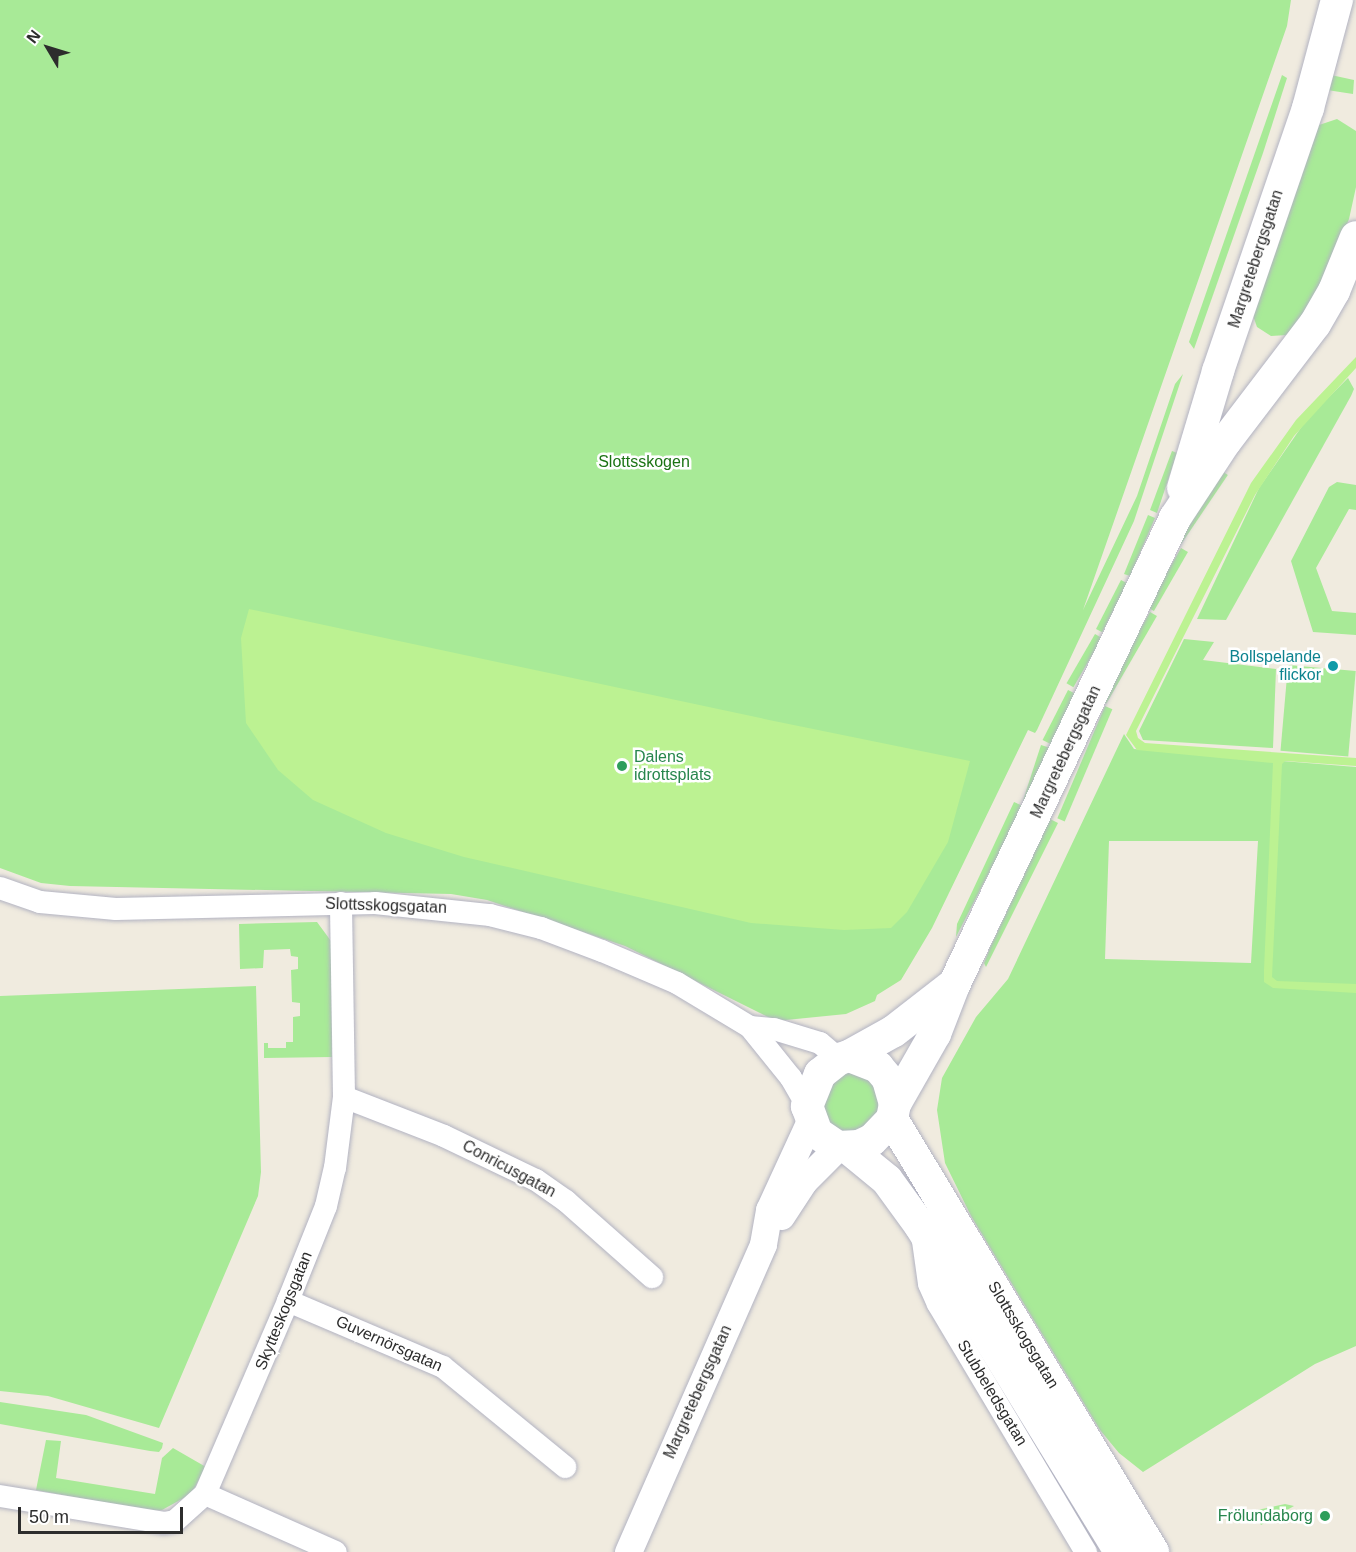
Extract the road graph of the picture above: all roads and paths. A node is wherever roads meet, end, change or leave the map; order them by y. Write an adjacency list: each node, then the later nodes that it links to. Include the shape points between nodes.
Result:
1 (1337, 0): 3 (main road, Margretebergsgatan, via 1308,108 1218,371)
2 (1356, 237): 3 (main road, Margretebergsgatan, via 1316,324 1250,407)
3 (1175, 518): 6 (main road, Margretebergsgatan)
4 (0, 888): 5 (street, Slottsskogsgatan, via 40,902 116,909)
5 (341, 903): 7 (street, Slottsskogsgatan, via 448,908 541,928 677,983); 9 (street, Skytteskogsgatan)
6 (954, 985): 8 (main road, Margretebergsgatan, via 894,1031); 10 (main road, Margretebergsgatan, via 927,1051)
7 (750, 1027): 8 (street, Slottsskogsgatan, via 774,1029 820,1043); 11 (street, Slottsskogsgatan, via 791,1078)
8 (844, 1058): 10 (main road, via 878,1067 888,1078); 11 (main road, Margretebergsgatan, via 814,1082)
9 (344, 1097): 15 (street, Conricusgatan, via 444,1136 536,1180 566,1201); 16 (street, Skytteskogsgatan, via 326,1206)
10 (893, 1111): 12 (main road, Margretebergsgatan, via 872,1140); 24 (main road, Slottsskogsgatan)
11 (809, 1113): 12 (main road, via 817,1133); 14 (street, Margretebergsgatan, via 769,1210)
12 (843, 1147): 13 (main road, Slottsskogsgatan, via 887,1180); 14 (street, Margretebergsgatan, via 798,1188)
13 (921, 1227): 20 (main road, Slottsskogsgatan); 23 (street, Stubbeledsgatan, via 929,1284 938,1304)
14 (768, 1233): 22 (street, Margretebergsgatan)
15 (652, 1277)
16 (288, 1301): 17 (street, Guvernörsgatan, via 443,1366); 18 (street, Skytteskogsgatan)
17 (565, 1467)
18 (205, 1494): 19 (street, Skytteskogsgatan, via 175,1521 164,1523); 21 (street)
19 (0, 1496)
20 (1119, 1551)
21 (336, 1552)
22 (628, 1552)
23 (1086, 1552)
24 (1153, 1552)

